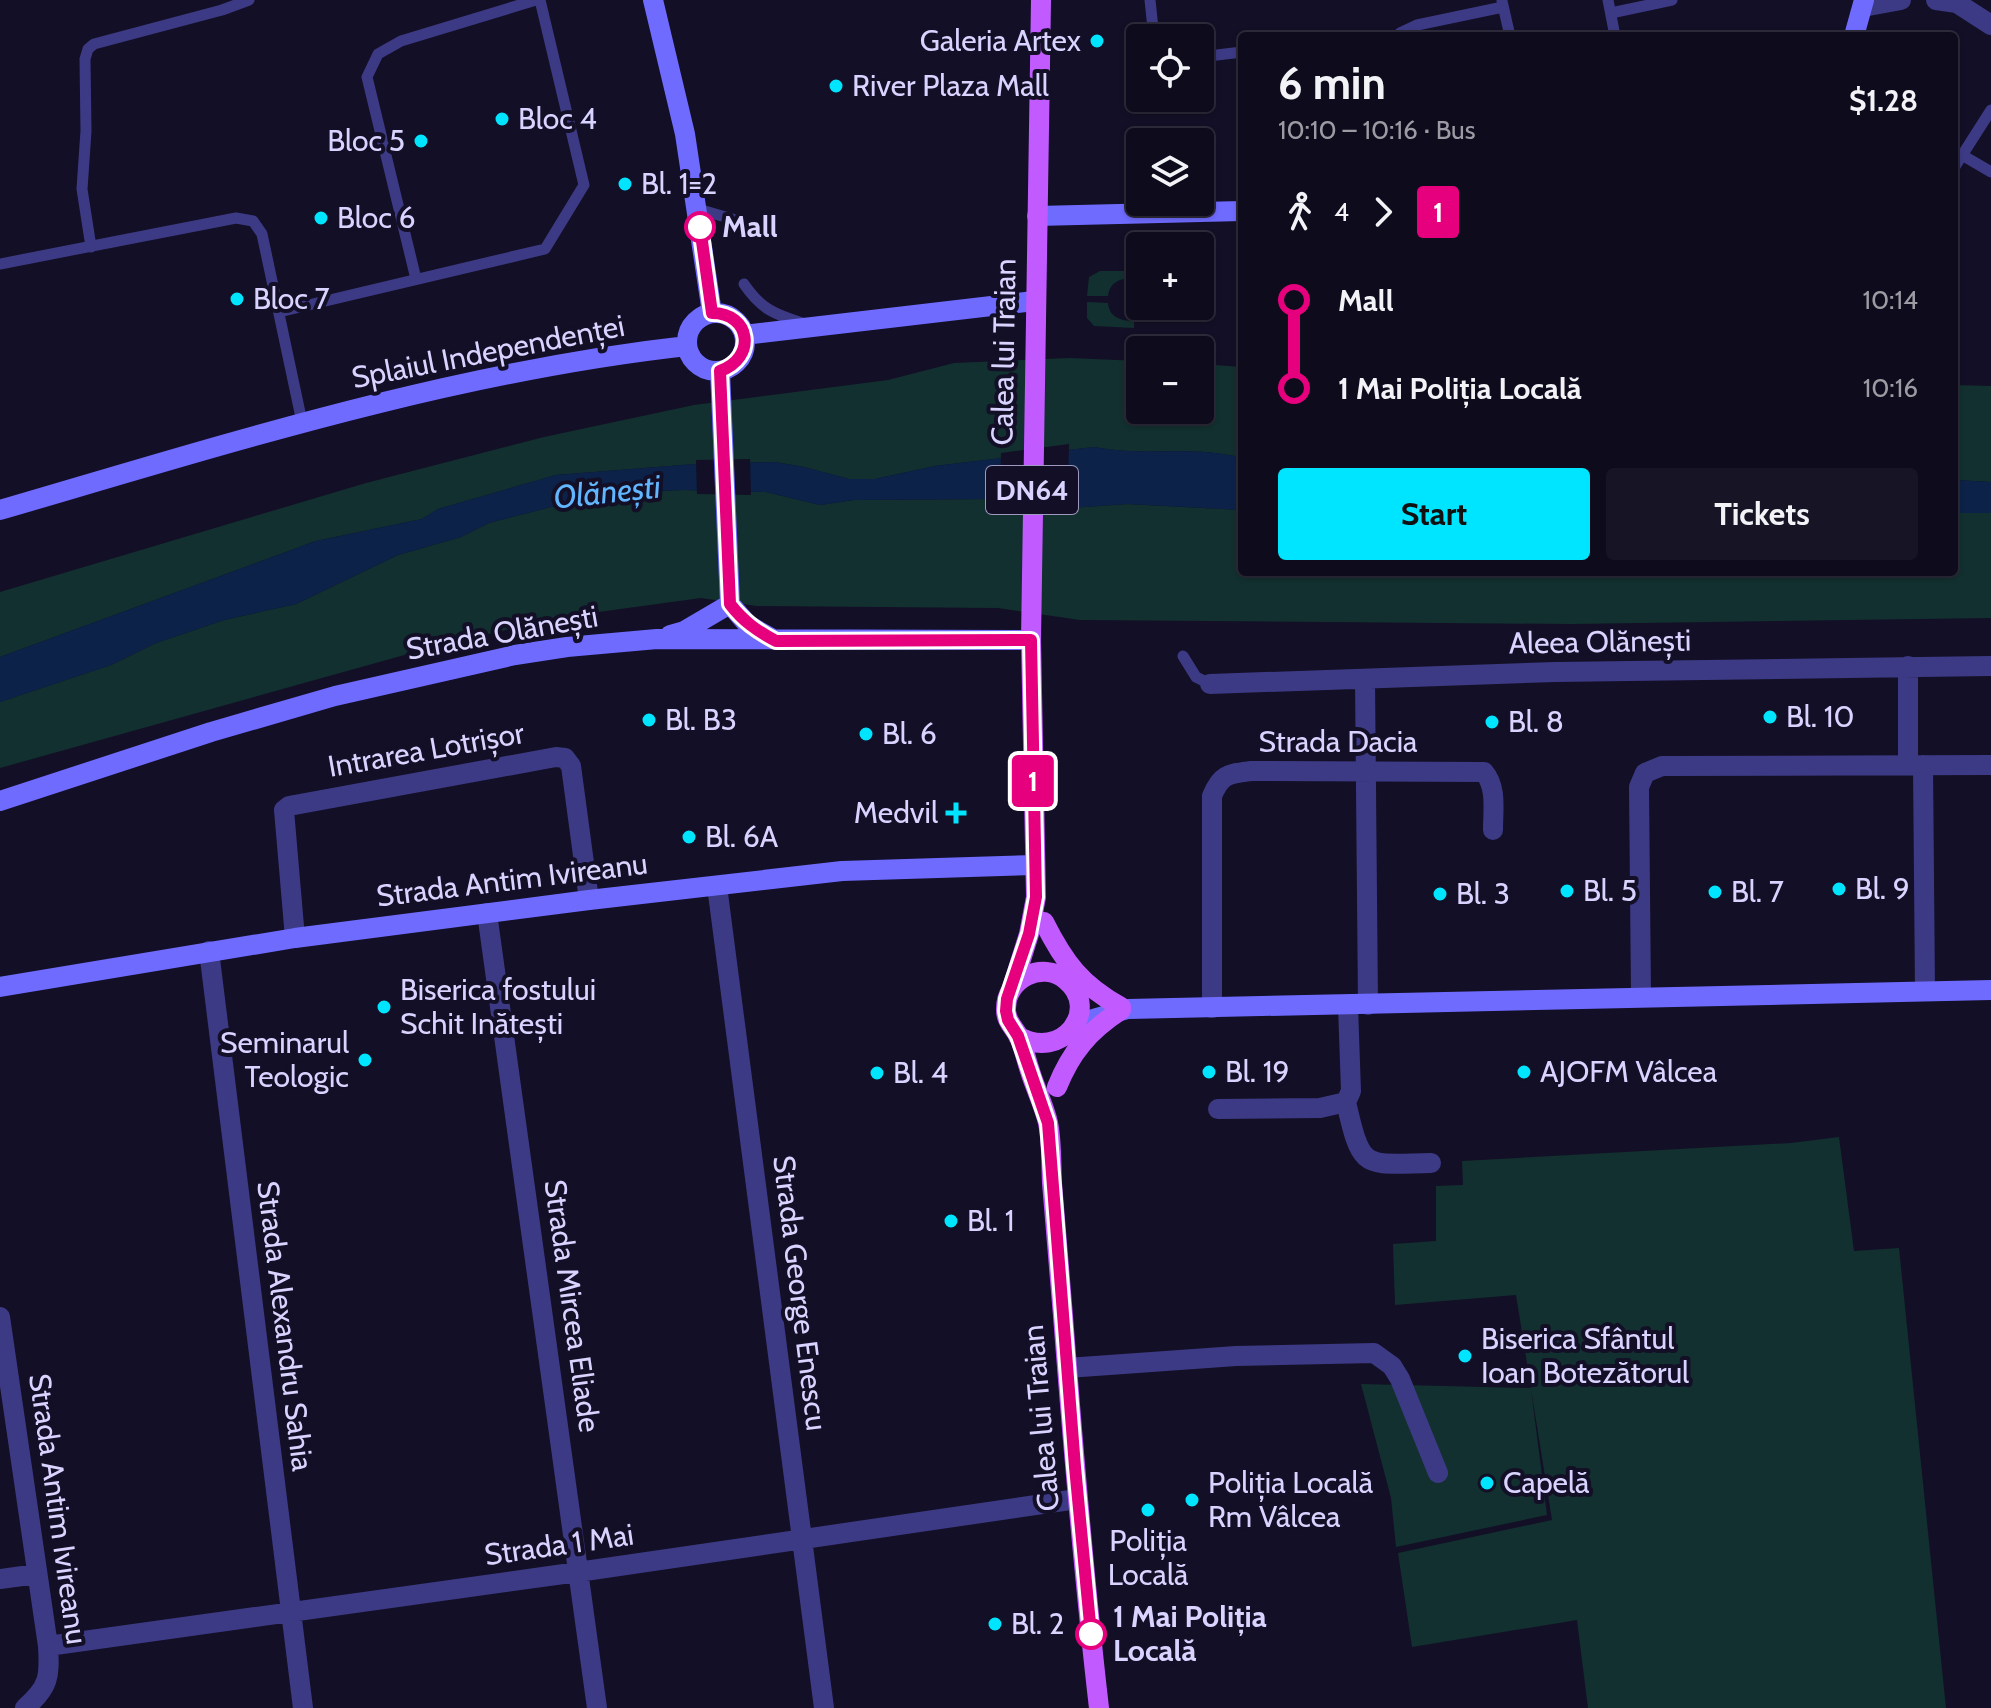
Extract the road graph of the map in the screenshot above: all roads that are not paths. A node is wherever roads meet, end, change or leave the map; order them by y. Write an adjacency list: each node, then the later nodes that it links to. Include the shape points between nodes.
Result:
1 (249, 0): 29 (lane, via 88,49 82,189)
2 (538, 0): 31 (lane, via 584,185 545,249); 31 (lane, via 401,41 378,54 367,77)
3 (653, 0): 25 (street)
4 (1041, 0): 27 (main road, Calea lui Traian / DN64)
5 (1150, 0): 13 (lane)
6 (1608, 0): 12 (lane)
7 (1672, 0): 12 (lane)
8 (1901, 0): 11 (street)
9 (1936, 0): 14 (street, via 1957,3)
10 (1502, 3): 15 (lane); 16 (lane)
11 (1864, 3): 18 (street)
12 (1611, 13): 17 (lane)
13 (1153, 24)
14 (1991, 25)
15 (1402, 32)
16 (1509, 32)
17 (1614, 32)
18 (1855, 32)
19 (1238, 52): 20 (lane)
20 (1214, 55)
21 (1991, 110): 22 (lane)
22 (1962, 155): 23 (lane); 24 (lane)
23 (1958, 162)
24 (1991, 172)
25 (698, 209): 28 (lane); 35 (street)
26 (1238, 211): 27 (street)
27 (1037, 216): 33 (main road, Calea lui Traian / DN64)
28 (739, 221)
29 (91, 247): 30 (lane); 34 (lane, via 236,218 253,221 262,234)
30 (0, 264)
31 (416, 279): 34 (lane)
32 (744, 284): 36 (lane, via 756,301 778,316)
33 (1034, 301): 36 (street); 44 (main road, Calea lui Traian / DN64)
34 (279, 312): 40 (lane)
35 (712, 313): 37 (street, via 729,315); 38 (street, via 690,328)
36 (814, 327): 37 (street)
37 (744, 335): 39 (street, via 737,362)
38 (687, 346): 39 (street, via 695,362); 40 (street, Splaiul Independenței, via 485,379)
39 (720, 371): 42 (street)
40 (302, 422): 41 (street, Splaiul Independenței)
41 (0, 510)
42 (730, 604): 43 (street, via 684,631); 45 (street, via 748,625)
43 (657, 639): 45 (street, Strada Olănești); 54 (street, Strada Olănești, via 515,655 335,696)
44 (1031, 640): 45 (street, Strada Olănești); 56 (main road, Calea lui Traian / DN64)
45 (776, 641)
46 (1183, 656): 50 (lane, via 1196,677)
47 (1908, 666): 48 (street, Aleea Olănești); 49 (street, Aleea Olănești); 51 (street)
48 (1991, 666)
49 (1365, 679): 50 (street, Aleea Olănești); 53 (street)
50 (1210, 684)
51 (1916, 765): 52 (street); 68 (street); 69 (street, via 1662,766 1645,773 1639,787)
52 (1991, 765)
53 (1366, 771): 55 (street, Strada Dacia, via 1484,772 1492,792); 70 (street); 71 (street, Strada Dacia, via 1251,771 1218,782 1212,796)
54 (0, 801)
55 (1493, 830)
56 (1035, 865): 57 (street, Strada Antim Ivireanu, via 842,871); 58 (main road, Calea lui Traian / DN64)
57 (717, 886): 59 (street, Strada Antim Ivireanu); 84 (street, Strada George Enescu)
58 (1036, 897): 61 (main road, Calea lui Traian / DN64); 66 (main road, Calea lui Traian / DN64)
59 (589, 900): 60 (street, Strada Antim Ivireanu); 62 (street, Intrarea Lotrișor, via 571,766 556,757 289,806 284,810)
60 (487, 913): 62 (street, Strada Antim Ivireanu); 85 (street, Strada Mircea Eliade)
61 (1044, 922): 64 (main road, Calea lui Traian / DN64); 72 (main road, via 1078,977)
62 (295, 938): 63 (street, Strada Antim Ivireanu)
63 (209, 951): 65 (street, Strada Antim Ivireanu); 88 (street, Strada Alexandru Sahia)
64 (1070, 984): 66 (main road, via 1055,974 1037,972); 72 (street); 73 (main road, via 1078,1000)
65 (0, 987)
66 (1012, 988): 74 (main road, via 1006,1011)
67 (1991, 990): 68 (street)
68 (1925, 991): 69 (street)
69 (1641, 996): 70 (street)
70 (1358, 1005): 71 (street); 76 (street)
71 (1212, 1008): 72 (street)
72 (1123, 1009): 73 (street); 75 (main road, via 1080,1043)
73 (1072, 1029): 74 (main road, via 1049,1044); 75 (main road, Calea lui Traian)
74 (1018, 1036): 78 (main road, Calea lui Traian)
75 (1057, 1087): 78 (main road, Calea lui Traian)
76 (1346, 1102): 77 (street, via 1320,1108); 79 (street, via 1360,1153 1368,1160)
77 (1218, 1109)
78 (1048, 1123): 81 (main road, Calea lui Traian)
79 (1431, 1163)
80 (1, 1328): 86 (street, Strada Antim Ivireanu)
81 (1067, 1368): 82 (street, via 1374,1353 1400,1379); 83 (main road, Calea lui Traian)
82 (1438, 1473)
83 (1077, 1499): 84 (street, Strada 1 Mai); 94 (main road, Calea lui Traian)
84 (802, 1541): 85 (street, Strada 1 Mai); 93 (street, Strada George Enescu)
85 (578, 1572): 88 (street, Strada 1 Mai); 92 (street, Strada Mircea Eliade)
86 (37, 1574): 87 (street); 89 (street, Strada Antim Ivireanu)
87 (0, 1579)
88 (291, 1612): 89 (street, Strada 1 Mai); 91 (street, Strada Alexandru Sahia)
89 (48, 1646): 90 (street, Strada Antim Ivireanu, via 49,1670)
90 (37, 1703)
91 (303, 1708)
92 (597, 1708)
93 (824, 1708)
94 (1099, 1708)

